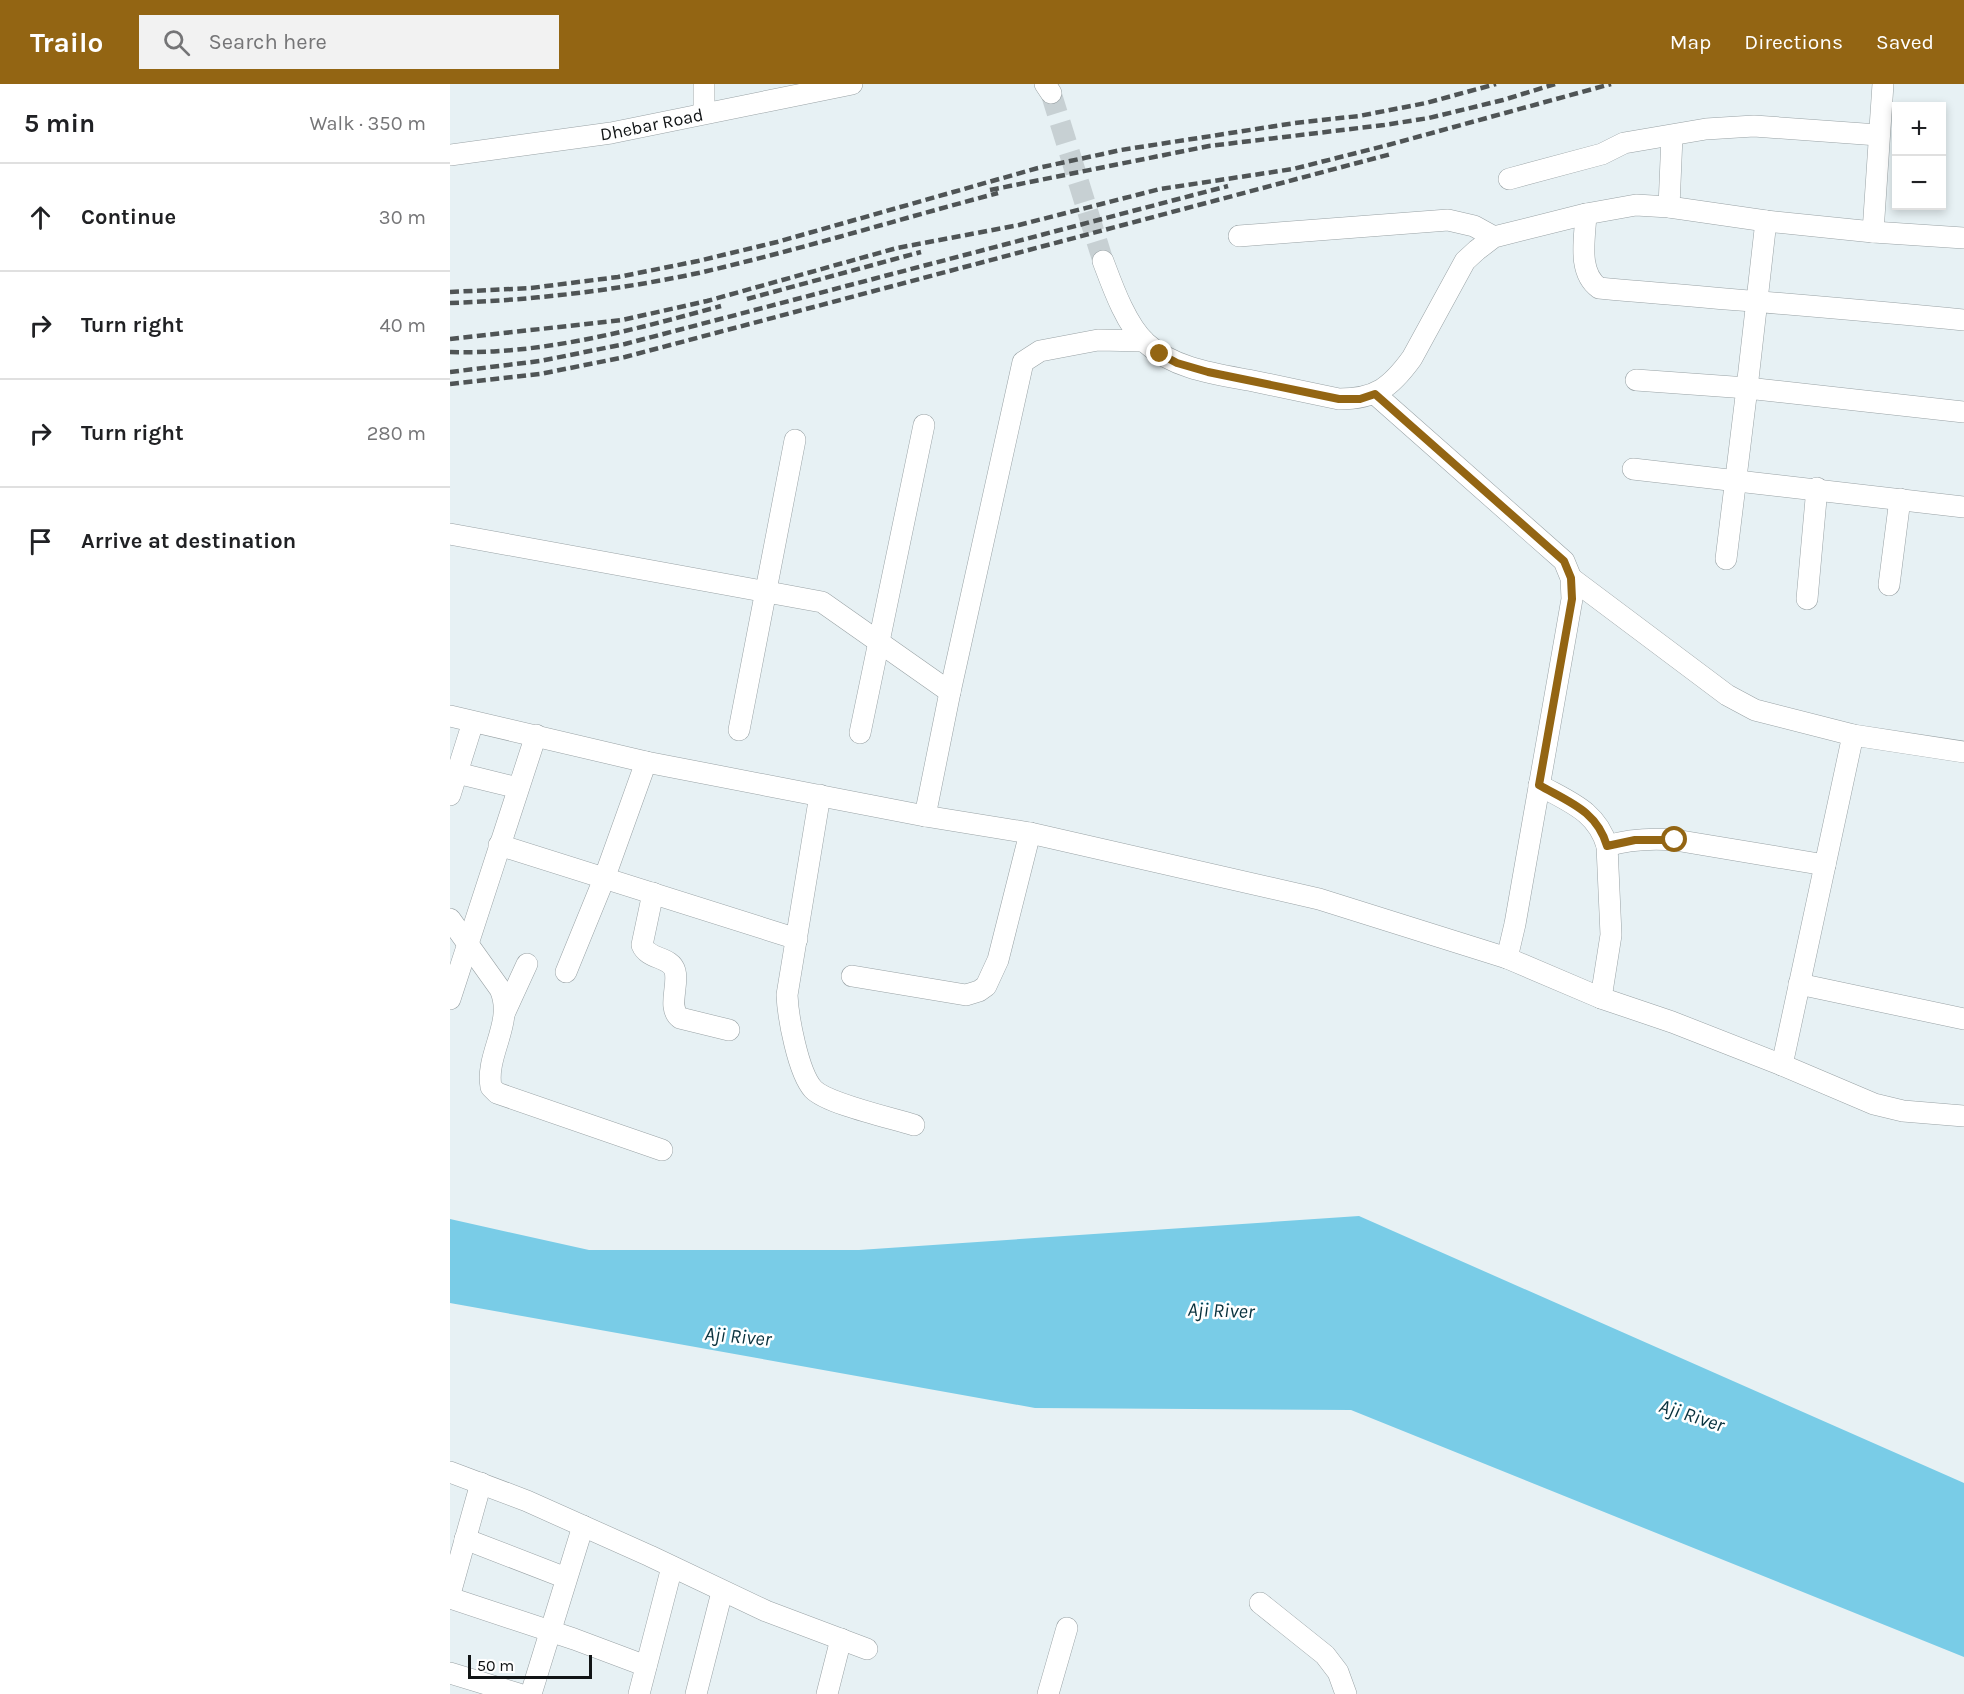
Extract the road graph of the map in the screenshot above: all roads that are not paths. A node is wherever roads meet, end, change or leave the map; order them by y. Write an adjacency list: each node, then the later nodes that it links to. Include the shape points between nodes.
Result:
1 (704, 84): 4 (street)
2 (852, 84): 4 (street, Dhebar Road)
3 (1883, 84): 5 (street)
4 (704, 113): 7 (street, Dhebar Road, via 611,133)
5 (1878, 135): 6 (street, via 1754,126); 12 (street)
6 (1672, 136): 8 (street, via 1624,143 1602,154); 9 (street)
7 (450, 155)
8 (1509, 179)
9 (1669, 207): 10 (street, via 1636,205); 11 (street)
10 (1586, 214): 14 (street); 17 (street, via 1585,268 1590,281 1599,288)
11 (1766, 221): 12 (street); 17 (street)
12 (1873, 232): 15 (street)
13 (1239, 236): 14 (street, via 1448,220 1474,226)
14 (1494, 237): 22 (street, via 1465,261 1412,358 1402,372)
15 (1964, 238)
16 (1103, 261): 19 (street, via 1119,303)
17 (1756, 302): 18 (street); 21 (street)
18 (1964, 320)
19 (1144, 341): 22 (street, via 1177,363 1208,372 1339,399); 38 (street, via 1098,340 1040,351 1023,362)
20 (1636, 380): 21 (street)
21 (1748, 388): 23 (street); 27 (street)
22 (1375, 394): 33 (street, via 1564,561)
23 (1964, 412)
24 (924, 425): 37 (street)
25 (795, 440): 35 (street)
26 (1633, 469): 27 (street)
27 (1735, 479): 28 (street); 32 (street)
28 (1816, 488): 29 (street); 36 (street)
29 (1900, 499): 30 (street); 34 (street)
30 (1964, 507)
31 (450, 534): 35 (street)
32 (1726, 559)
33 (1571, 578): 44 (street, via 1741,703); 48 (street, via 1572,599)
34 (1889, 585)
35 (766, 592): 37 (street, via 822,602); 41 (street)
36 (1807, 599)
37 (878, 642): 38 (street); 42 (street)
38 (950, 692): 52 (street)
39 (450, 716): 40 (street)
40 (473, 722): 43 (street); 47 (street)
41 (739, 730)
42 (860, 733)
43 (536, 735): 46 (street); 49 (street)
44 (1853, 735): 45 (street); 56 (street)
45 (1964, 753)
46 (646, 762): 51 (street); 57 (street)
47 (457, 773): 49 (street); 50 (street)
48 (1539, 785): 55 (street, via 1584,810 1603,832); 62 (street)
49 (518, 788): 54 (street)
50 (450, 795)
51 (820, 795): 52 (street); 60 (street)
52 (925, 816): 53 (street)
53 (1030, 833): 62 (street, via 1319,899); 65 (street, via 998,960 986,986 966,995)
54 (500, 846): 57 (street); 61 (street)
55 (1607, 846): 56 (street, via 1635,840 1675,840); 67 (street, via 1611,935)
56 (1825, 865): 66 (street)
57 (604, 879): 58 (street); 64 (street)
58 (653, 893): 60 (street); 71 (street, via 642,945 674,968 676,1015)
59 (450, 919): 61 (street)
60 (797, 939): 74 (street, via 788,1009 793,1037 813,1089 830,1100)
61 (467, 943): 68 (street); 69 (street, via 500,989)
62 (1507, 958): 67 (street)
63 (527, 964): 69 (street)
64 (566, 972)
65 (852, 976)
66 (1799, 984): 70 (street); 72 (street)
67 (1601, 998): 72 (street)
68 (450, 999)
69 (505, 1012): 75 (street, via 490,1075 491,1087 497,1093)
70 (1964, 1019)
71 (729, 1030)
72 (1782, 1065): 73 (street, via 1874,1104 1903,1112)
73 (1964, 1116)
74 (914, 1125)
75 (662, 1150)
76 (450, 1472): 77 (street)
77 (482, 1483): 78 (street); 79 (street)
78 (583, 1526): 80 (street); 81 (street)
79 (465, 1539): 81 (street); 82 (street)
80 (672, 1567): 83 (street); 89 (street)
81 (566, 1578): 86 (street)
82 (451, 1589): 86 (street)
83 (722, 1592): 87 (street); 95 (street)
84 (1260, 1603): 98 (street, via 1325,1655 1338,1672)
85 (1067, 1628): 97 (street)
86 (549, 1631): 89 (street); 93 (street)
87 (841, 1639): 88 (street); 96 (street)
88 (867, 1649)
89 (646, 1666): 94 (street)
90 (450, 1673): 91 (street)
91 (493, 1690): 92 (street)
92 (519, 1694)
93 (531, 1694)
94 (639, 1694)
95 (696, 1694)
96 (827, 1694)
97 (1049, 1694)
98 (1346, 1694)

